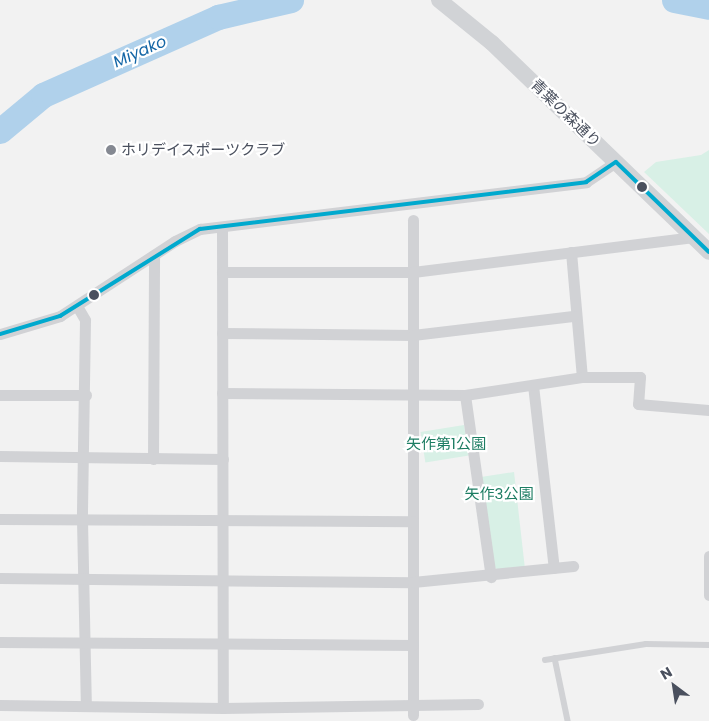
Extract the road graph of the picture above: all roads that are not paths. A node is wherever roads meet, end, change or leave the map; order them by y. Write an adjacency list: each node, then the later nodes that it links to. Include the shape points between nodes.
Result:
1 (439, 0): 2 (street, 青葉の森通り, via 492,42)
2 (616, 162): 4 (street, via 586,182); 5 (street, 青葉の森通り)
3 (413, 220): 10 (street)
4 (222, 228): 8 (street, via 200,229); 9 (street)
5 (694, 237): 6 (street); 7 (street, 青葉の森通り)
6 (571, 252): 10 (street); 12 (street)
7 (709, 252)
8 (154, 255): 11 (street); 25 (street)
9 (222, 272): 10 (street); 13 (street)
10 (413, 272): 15 (street)
11 (77, 306): 14 (street, via 50,321); 20 (street, via 85,320)
12 (574, 316): 15 (street); 16 (street)
13 (222, 332): 15 (street); 18 (street)
14 (0, 334)
15 (413, 335): 22 (street)
16 (582, 377): 17 (street); 23 (street, via 640,377 638,404)
17 (533, 385): 21 (street); 34 (street)
18 (222, 394): 22 (street); 26 (street)
19 (0, 395): 20 (street)
20 (86, 395): 27 (street)
21 (465, 395): 22 (street); 35 (street)
22 (413, 396): 31 (street)
23 (709, 410)
24 (0, 456): 27 (street)
25 (153, 459): 26 (street); 27 (street)
26 (223, 459): 30 (street)
27 (82, 460): 29 (street)
28 (0, 519): 29 (street)
29 (82, 520): 30 (street); 37 (street)
30 (223, 520): 31 (street); 38 (street)
31 (414, 520): 39 (street)
32 (709, 556): 40 (street)
33 (573, 566): 34 (street)
34 (554, 568): 35 (street)
35 (492, 577): 39 (street)
36 (0, 578): 37 (street)
37 (86, 579): 38 (street); 42 (street)
38 (223, 580): 39 (street); 43 (street)
39 (413, 582): 44 (street)
40 (709, 595)
41 (0, 642): 42 (street)
42 (86, 642): 43 (street); 50 (street)
43 (223, 643): 44 (street); 51 (street)
44 (414, 645): 52 (street)
45 (709, 645): 46 (lane, via 646,644)
46 (555, 658): 47 (lane); 53 (lane)
47 (545, 660)
48 (478, 704): 52 (street)
49 (0, 706): 50 (street)
50 (86, 706): 51 (street)
51 (223, 708): 52 (street)
52 (414, 710)
53 (568, 721)

